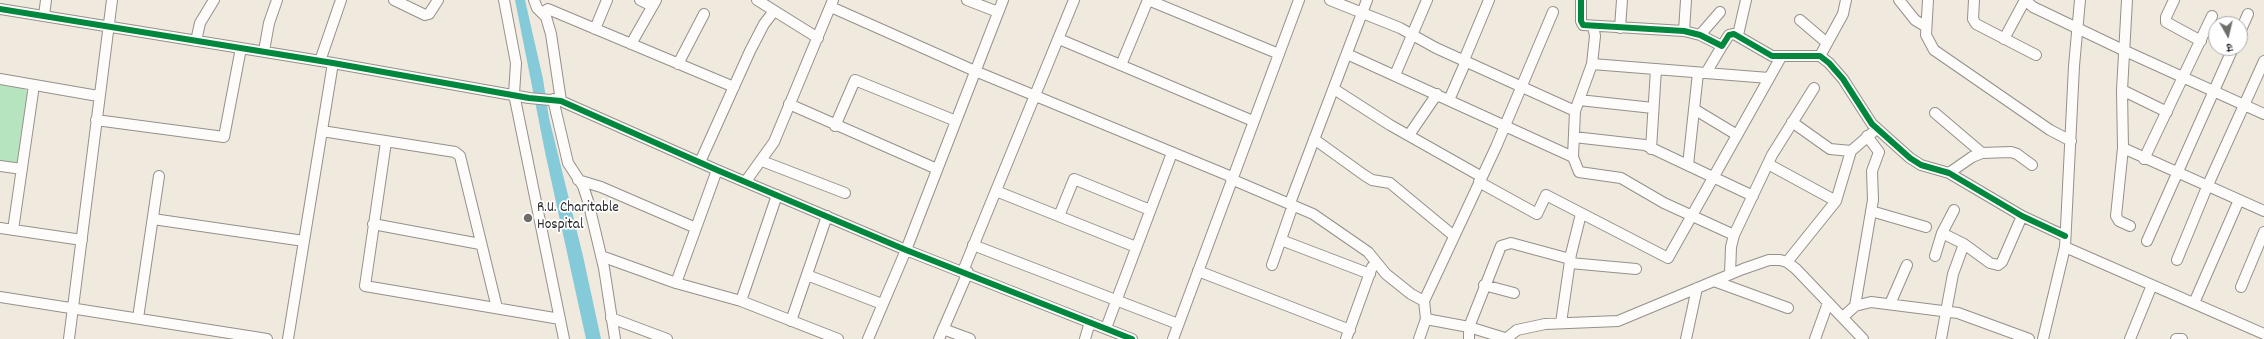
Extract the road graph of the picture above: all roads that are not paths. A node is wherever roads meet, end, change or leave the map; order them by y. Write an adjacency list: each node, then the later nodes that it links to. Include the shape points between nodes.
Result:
1 (46, 0): 44 (street)
2 (112, 0): 49 (street)
3 (214, 0): 60 (street, via 200,23)
4 (277, 0): 67 (street, via 269,23)
5 (342, 0): 74 (street)
6 (394, 0): 7 (street, via 425,15 429,14)
7 (438, 0)
8 (504, 0): 95 (street, via 516,63)
9 (534, 0): 36 (street, via 537,8)
10 (607, 0): 50 (street)
11 (640, 0): 34 (street)
12 (757, 0): 38 (street)
13 (967, 0): 39 (street)
14 (1003, 0): 39 (street)
15 (1074, 0): 58 (street)
16 (1148, 0): 68 (street); 80 (street)
17 (1299, 0): 68 (street)
18 (1330, 0): 40 (street)
19 (1367, 0): 40 (street)
20 (1427, 0): 54 (street)
21 (1489, 0): 75 (street)
22 (1581, 0): 47 (street, via 1581,21 1583,25)
23 (1622, 0): 51 (street)
24 (1686, 0): 53 (street)
25 (1746, 0): 56 (street)
26 (1846, 0): 62 (street, via 1843,14)
27 (1898, 0): 48 (street, via 1915,20)
28 (1928, 0): 48 (street)
29 (1974, 0): 59 (street, via 1973,19 1976,24)
30 (2025, 0): 52 (street, via 2033,7); 59 (street)
31 (2080, 0): 52 (street)
32 (2127, 0): 66 (street)
33 (2174, 0): 61 (street, via 2166,22)
34 (654, 3): 63 (street)
35 (832, 4): 57 (street); 82 (street)
36 (548, 7): 50 (street); 99 (street)
37 (0, 9): 44 (street)
38 (774, 11): 57 (street); 90 (street, via 764,24)
39 (998, 12): 82 (street)
40 (1362, 12): 54 (street); 69 (street)
41 (1553, 12): 89 (street)
42 (1720, 12): 55 (street)
43 (704, 14): 78 (street)
44 (44, 16): 49 (street)
45 (1800, 20): 62 (street)
46 (2208, 25): 61 (street)
47 (1593, 26): 51 (street); 79 (street, via 1595,47)
48 (1925, 26): 123 (street, via 1928,41 1934,50 2050,130)
49 (108, 27): 60 (street); 97 (street)
50 (595, 28): 63 (street)
51 (1620, 28): 53 (street)
52 (2078, 28): 66 (street); 123 (street)
53 (1684, 31): 55 (street)
54 (1413, 35): 75 (street); 84 (street)
55 (1700, 35): 64 (street)
56 (1738, 35): 64 (street, via 1729,35); 73 (street, via 1760,50)
57 (818, 38): 102 (street)
58 (1059, 39): 80 (street); 98 (street)
59 (2004, 39): 70 (street)
60 (196, 41): 65 (street)
61 (2201, 41): 86 (street)
62 (1827, 43): 71 (street)
63 (631, 44): 78 (street)
64 (1722, 46): 83 (street)
65 (241, 48): 67 (street); 110 (street, via 224,137)
66 (2123, 50): 86 (street); 93 (street)
67 (264, 51): 74 (street)
68 (1279, 54): 112 (street)
69 (1347, 54): 84 (street); 92 (street)
70 (2036, 55)
71 (1820, 56): 73 (street); 116 (street, via 1843,79)
72 (2229, 56): 94 (street)
73 (1781, 57): 85 (street)
74 (320, 60): 77 (street)
75 (1465, 61): 89 (street); 100 (street)
76 (2264, 61): 103 (street)
77 (333, 62): 95 (street); 117 (street)
78 (678, 64): 90 (street)
79 (1592, 64): 81 (street); 101 (street)
80 (1122, 65): 112 (street)
81 (1656, 69): 83 (street); 104 (street)
82 (975, 71): 98 (street); 111 (street)
83 (1702, 73): 85 (street); 105 (street)
84 (1395, 75): 96 (street)
85 (1769, 78): 119 (street)
86 (2183, 78): 94 (street); 107 (street)
87 (0, 79): 88 (street)
88 (34, 85): 97 (street); 138 (street)
89 (1521, 86): 106 (street); 115 (street)
90 (734, 87): 133 (street)
91 (1814, 88): 113 (street)
92 (1334, 89): 118 (street); 122 (street)
93 (2122, 90): 107 (street); 126 (street)
94 (2213, 92): 103 (street); 142 (street)
95 (514, 94): 99 (street); 225 (street)
96 (1437, 94): 100 (street); 118 (street)
97 (98, 96): 110 (street)
98 (1036, 96): 128 (street); 150 (street)
99 (554, 100): 133 (street); 147 (street, via 568,163)
100 (1449, 100): 115 (street)
101 (1579, 100): 104 (street); 106 (street)
102 (789, 104): 114 (street); 132 (street, via 774,142)
103 (2244, 106): 109 (street); 149 (street)
104 (1653, 108): 125 (street)
105 (1694, 109): 119 (street); 135 (street)
106 (1575, 111): 121 (street)
107 (2167, 112): 131 (street)
108 (1935, 113): 129 (street)
109 (2264, 114)
110 (96, 120): 178 (street)
111 (956, 121): 114 (street, via 855,80); 139 (street)
112 (1253, 121): 145 (street)
113 (1792, 122): 127 (street, via 1830,149); 134 (street)
114 (835, 126): 139 (street)
115 (1504, 126): 130 (street); 146 (street)
116 (1877, 129): 120 (street); 141 (street, via 1916,162)
117 (322, 131): 124 (street); 180 (street)
118 (1408, 135): 146 (street)
119 (1737, 135): 144 (street)
120 (1867, 136): 127 (street); 159 (street, via 1879,152 1872,171 1874,192)
121 (1574, 137): 125 (street, via 1635,143); 130 (street)
122 (1314, 139): 156 (street); 176 (street, via 1372,180 1390,183)
123 (2071, 141): 177 (street)
124 (386, 142): 167 (street); 182 (street, via 455,152 460,156)
125 (1651, 148): 135 (street)
126 (2123, 148): 131 (street); 168 (street, via 2116,216 2119,221)
127 (1851, 151): 155 (street)
128 (1172, 152): 145 (street); 157 (street)
129 (1982, 153): 136 (street, via 2011,152); 141 (street)
130 (1573, 157): 164 (street, via 1579,172 1621,178)
131 (2144, 159): 142 (street)
132 (762, 161): 148 (street); 151 (street)
133 (700, 162): 140 (street)
134 (1768, 164): 153 (street); 155 (street)
135 (1688, 165): 144 (street)
136 (2032, 165)
137 (0, 166): 138 (street)
138 (22, 169): 172 (street)
139 (937, 169): 187 (street)
140 (717, 170): 148 (street); 171 (street)
141 (1949, 173): 165 (street)
142 (2177, 173): 149 (street); 181 (street)
143 (159, 176): 166 (street)
144 (1714, 176): 153 (street); 164 (street)
145 (1232, 178): 156 (street); 197 (street)
146 (1480, 179): 161 (street, via 1538,214 1546,196); 176 (street)
147 (578, 180): 171 (street, via 601,187); 188 (street, via 588,201)
148 (746, 181): 152 (street)
149 (2207, 187): 154 (street); 191 (street)
150 (996, 191): 163 (street); 184 (street)
151 (845, 193)
152 (777, 195): 162 (street); 211 (street)
153 (1753, 196): 175 (street)
154 (2238, 200): 160 (street); 214 (street)
155 (1836, 201): 193 (street)
156 (1292, 204): 179 (street); 190 (street, via 1348,236)
157 (1150, 210): 163 (street, via 1074,179); 185 (street)
158 (1954, 210): 174 (street)
159 (1871, 211): 169 (street); 217 (street)
160 (2264, 211)
161 (1581, 214): 164 (street, via 1668,258); 192 (street)
162 (827, 216): 187 (street); 201 (street)
163 (1059, 216): 185 (street)
164 (1692, 216): 175 (street)
165 (2022, 216): 177 (street); 183 (street, via 2002,262 1998,265 1990,263)
166 (153, 219): 180 (street); 223 (street)
167 (373, 224): 182 (street); 219 (street, via 365,286)
168 (2130, 226)
169 (1926, 227)
170 (0, 228): 172 (street)
171 (696, 228): 203 (street)
172 (13, 230): 178 (street)
173 (2264, 232): 206 (street)
174 (1942, 233): 183 (street); 189 (street)
175 (1734, 235): 200 (street)
176 (1454, 236): 212 (street)
177 (2066, 236): 186 (street)
178 (82, 240): 218 (street)
179 (1281, 240): 194 (street); 199 (street)
180 (304, 241): 239 (street)
181 (2147, 241)
182 (480, 244): 219 (street)
183 (1964, 244): 221 (street, via 1953,274)
184 (973, 245): 198 (street); 210 (street)
185 (1136, 247): 210 (street)
186 (2065, 247): 205 (street); 258 (street)
187 (906, 250): 198 (street); 215 (street)
188 (601, 256): 203 (street); 224 (street)
189 (1935, 256)
190 (1374, 260): 199 (street); 212 (street, via 1392,279)
191 (2177, 260)
192 (1570, 261): 196 (street); 204 (street, via 1506,243 1501,246); 229 (street)
193 (1787, 262): 200 (street, via 1769,260); 213 (street)
194 (1272, 265)
195 (1907, 265): 216 (street)
196 (1636, 269)
197 (1198, 271): 230 (street); 234 (street)
198 (965, 272): 228 (street); 233 (street)
199 (1370, 274): 234 (street)
200 (1730, 274): 202 (street)
201 (807, 275): 215 (street); 227 (street)
202 (1714, 280): 207 (street); 220 (street)
203 (676, 283): 211 (street)
204 (1484, 285): 208 (street); 231 (street)
205 (2152, 285): 214 (street); 259 (street)
206 (2241, 287)
207 (1697, 288): 229 (street, via 1618,321); 253 (street)
208 (1514, 294)
209 (0, 297): 218 (street)
210 (1116, 300): 230 (street); 232 (street)
211 (741, 301): 227 (street)
212 (1424, 301): 226 (street)
213 (1828, 303): 222 (street); 254 (street)
214 (2194, 303): 235 (street)
215 (882, 304): 244 (street)
216 (1890, 304): 217 (street, via 1871,302); 221 (street)
217 (1855, 306): 222 (street)
218 (73, 308): 223 (street); 237 (street)
219 (497, 308): 225 (street)
220 (1788, 308)
221 (1947, 312): 256 (street); 257 (street, via 1977,318)
222 (1843, 317): 255 (street)
223 (138, 318): 236 (street)
224 (611, 318): 241 (street); 242 (street)
225 (560, 319): 240 (street)
226 (1426, 319): 231 (street); 250 (street)
227 (791, 321): 243 (street)
228 (1090, 322): 232 (street); 247 (street)
229 (1561, 323): 252 (street, via 1517,330)
230 (1178, 324): 249 (street)
231 (1469, 327): 251 (street); 252 (street)
232 (1106, 328): 248 (street)
233 (943, 329): 245 (street); 246 (street)
234 (1348, 334)
235 (2264, 334)
236 (220, 335): 238 (street)
237 (69, 339)
238 (267, 339)
239 (288, 339)
240 (564, 339)
241 (615, 339)
242 (667, 339)
243 (838, 339)
244 (868, 339)
245 (939, 339)
246 (970, 339)
247 (1085, 339)
248 (1132, 339)
249 (1173, 339)
250 (1419, 339)
251 (1469, 339)
252 (1507, 339)
253 (1686, 339)
254 (1815, 339)
255 (1864, 339)
256 (1941, 339)
257 (2029, 339)
258 (2043, 339)
259 (2130, 339)
260 (2176, 339): 261 (street)
261 (2182, 339)

